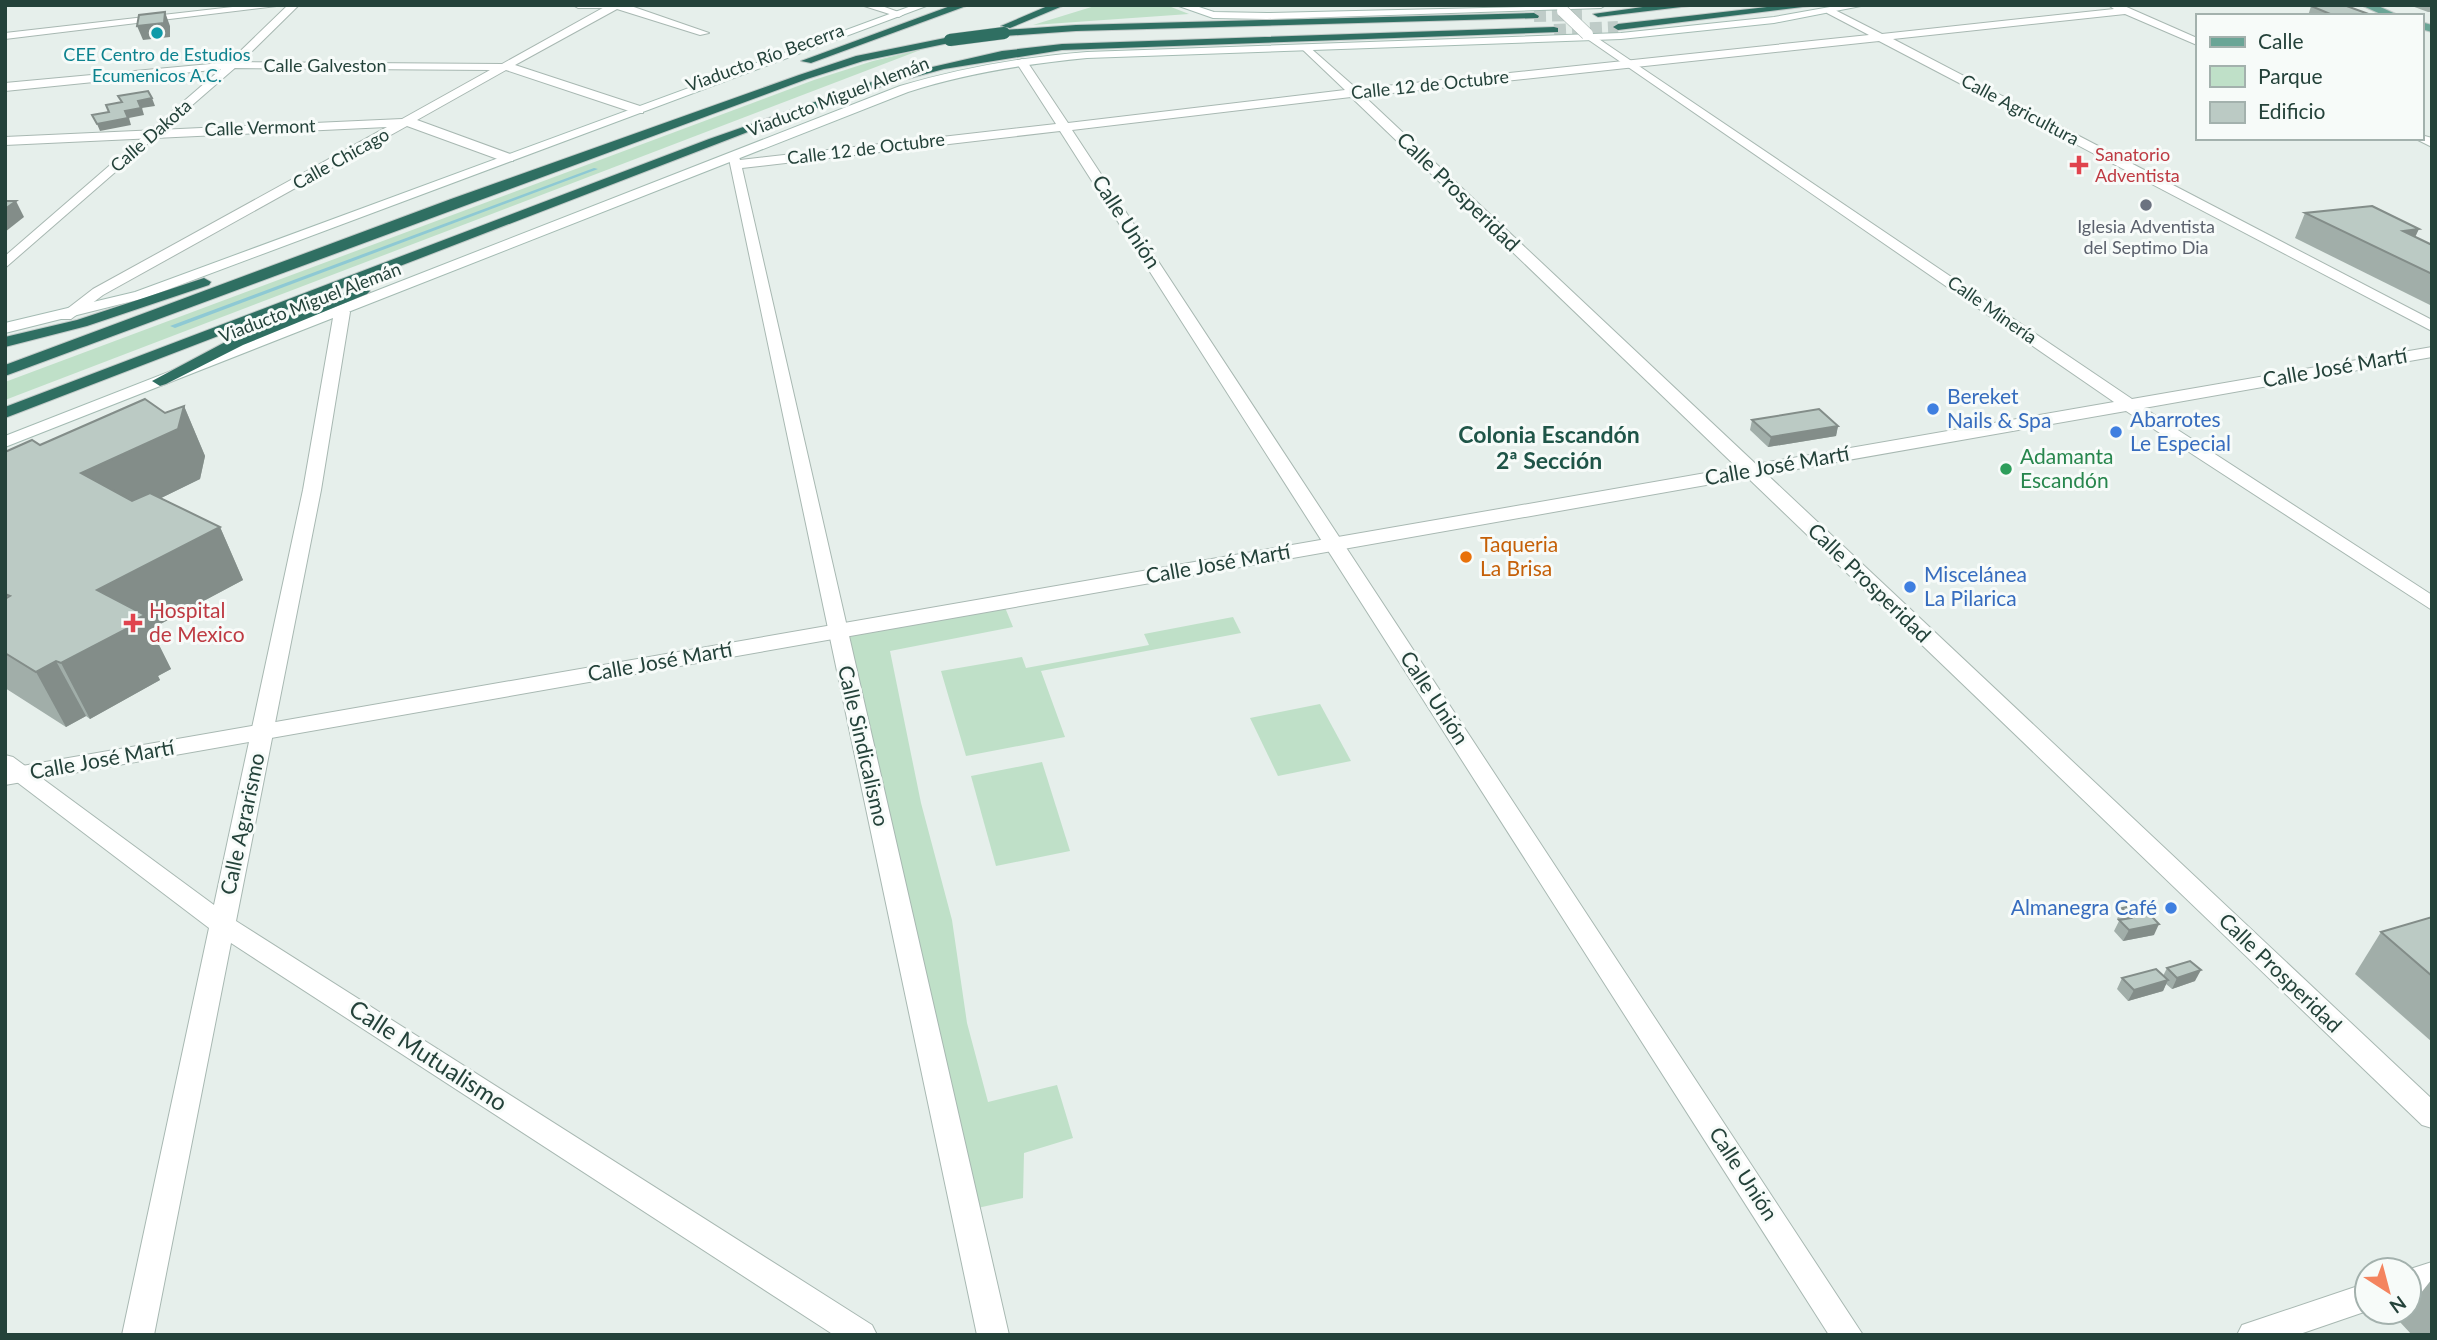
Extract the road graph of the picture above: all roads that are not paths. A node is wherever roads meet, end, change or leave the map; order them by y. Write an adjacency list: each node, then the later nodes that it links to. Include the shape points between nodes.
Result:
1 (280, 5): 32 (street)
2 (294, 5): 40 (street, Calle Dakota)
3 (578, 5): 4 (street)
4 (616, 5): 29 (street); 41 (street, Calle Chicago)
5 (866, 5): 19 (street)
6 (924, 5): 19 (street)
7 (964, 5): 51 (highway, Viaducto Río Becerra, via 692,104)
8 (1060, 5): 27 (highway)
9 (1181, 5): 22 (street, via 1213,15)
10 (1693, 5): 16 (highway)
11 (1814, 5): 26 (highway)
12 (1861, 5): 17 (street, Viaducto Miguel Alemán)
13 (2112, 5): 18 (street)
14 (2366, 5): 20 (main road)
15 (1558, 7): 16 (street); 21 (street); 33 (street, Calle Minería, bridge)
16 (1599, 10)
17 (1831, 11): 33 (street, Viaducto Miguel Alemán, via 1684,31); 34 (street, Calle Agricultura)
18 (2126, 11): 31 (street); 34 (street, Calle 12 de Octubre)
19 (899, 14): 44 (street)
20 (2390, 14)
21 (1285, 15): 22 (street); 24 (highway)
22 (1267, 16): 25 (highway)
23 (1534, 16): 24 (highway, Viaducto Miguel Alemán)
24 (1323, 22): 25 (highway, Viaducto Miguel Alemán)
25 (1235, 24): 27 (highway, Viaducto Miguel Alemán)
26 (1618, 27)
27 (1005, 29): 35 (highway, Viaducto Miguel Alemán, bridge)
28 (1553, 30): 45 (highway, Viaducto Miguel Alemán, via 1020,51 931,67)
29 (704, 33)
30 (2196, 33): 31 (street)
31 (2180, 35): 36 (street)
32 (5, 36)
33 (1589, 36): 37 (street, Viaducto Miguel Alemán); 39 (street, Calle Minería)
34 (1880, 37): 39 (street, Calle 12 de Octubre); 58 (street, Calle Agricultura)
35 (954, 42): 45 (highway); 51 (highway, Viaducto Miguel Alemán, via 850,62)
36 (2196, 42)
37 (1307, 48): 38 (street, Viaducto Miguel Alemán, via 1087,55); 43 (street, Calle Prosperidad)
38 (1022, 62): 47 (street, Calle Unión); 53 (street, Viaducto Miguel Alemán, via 920,84)
39 (1634, 63): 43 (street, Calle 12 de Octubre); 64 (street, Calle Minería)
40 (232, 65): 41 (street, Calle Galveston); 42 (street, Calle Galveston); 48 (street, Calle Dakota)
41 (509, 67): 44 (street, Calle Galveston); 46 (street, Calle Chicago)
42 (5, 87)
43 (1354, 93): 47 (street, Calle 12 de Octubre); 67 (street, Calle Prosperidad)
44 (639, 110): 52 (street)
45 (793, 110): 50 (highway, Viaducto Miguel Alemán)
46 (410, 122): 48 (street, Calle Vermont); 52 (street, Calle Vermont); 57 (street, Calle Chicago, via 98,292)
47 (1063, 126): 53 (street, Calle 12 de Octubre); 68 (street, Calle Unión)
48 (156, 132): 49 (street, Calle Vermont); 55 (street, Calle Dakota)
49 (5, 142)
50 (695, 149): 63 (highway, via 619,190 265,330); 65 (highway, Viaducto Miguel Alemán)
51 (583, 156): 54 (highway, Viaducto Miguel Alemán)
52 (508, 158): 57 (street, via 139,295)
53 (734, 161): 56 (street, Viaducto Miguel Alemán); 70 (street, Calle Sindicalismo)
54 (456, 202): 60 (highway, via 374,222 112,314); 62 (highway, Viaducto Miguel Alemán)
55 (5, 264)
56 (342, 313): 63 (street, Viaducto Miguel Alemán); 71 (street, Calle Agrarismo, via 312,490)
57 (66, 316): 59 (street)
58 (2432, 326)
59 (5, 328)
60 (5, 342)
61 (2432, 352): 64 (street, Calle José Martí)
62 (5, 372)
63 (160, 381): 66 (street, Viaducto Miguel Alemán)
64 (2129, 405): 67 (street, Calle José Martí); 69 (street, Calle Minería)
65 (5, 413)
66 (5, 442)
67 (1751, 471): 68 (street, Calle José Martí); 74 (street, Calle Prosperidad)
68 (1334, 544): 70 (street, Calle José Martí); 79 (street, Calle Unión)
69 (2432, 604)
70 (838, 631): 71 (street, Calle José Martí); 78 (street, Calle Sindicalismo)
71 (262, 732): 72 (street, Calle José Martí); 73 (street, Calle Agrarismo)
72 (11, 771): 73 (street, Calle Mutualismo)
73 (223, 925): 76 (street, Calle Mutualismo); 77 (street, Calle Agrarismo)
74 (2432, 1117)
75 (2353, 1302): 80 (street)
76 (853, 1334)
77 (138, 1335)
78 (993, 1335)
79 (1847, 1335)
80 (2253, 1335)

